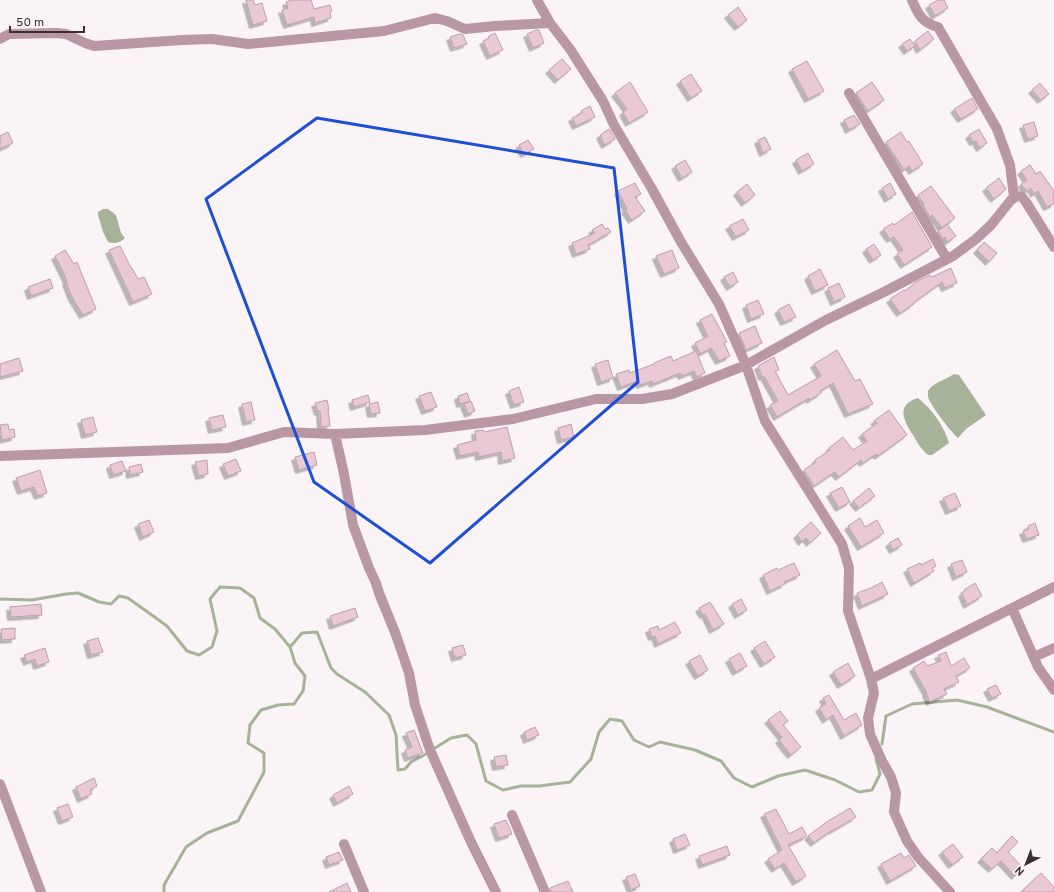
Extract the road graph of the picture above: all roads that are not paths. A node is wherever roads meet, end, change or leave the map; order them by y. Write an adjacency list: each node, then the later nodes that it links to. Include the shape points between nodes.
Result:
1 (537, 0): 3 (street)
2 (912, 0): 6 (street, via 925,22 938,27 997,130 1010,165)
3 (550, 23): 4 (street, via 465,29 435,18 384,31 248,44 212,39 94,46 66,34 57,33 9,34); 9 (street, via 603,101 614,125 719,304)
4 (0, 39)
5 (849, 93): 8 (street)
6 (1014, 197): 7 (street, via 1020,196 1026,202); 8 (street, via 976,239)
7 (1054, 248)
8 (947, 259): 9 (street, via 826,320)
9 (746, 365): 10 (street, via 672,394 642,399 596,399 513,419 425,430); 16 (street, via 766,421 842,544 849,568 848,610)
10 (336, 434): 11 (street, via 284,432 228,448); 23 (street, via 353,525 409,673 415,706 430,750)
11 (0, 456)
12 (1054, 587): 13 (street)
13 (1012, 608): 15 (street); 16 (street)
14 (1054, 648): 15 (street)
15 (1034, 657): 17 (street)
16 (872, 679): 25 (street, via 874,693 868,718 870,734 896,793 894,812 914,852)
17 (1054, 690)
18 (0, 784): 21 (street)
19 (512, 815): 24 (street)
20 (344, 844): 22 (street)
21 (41, 892)
22 (364, 892)
23 (496, 892)
24 (545, 892)
25 (950, 892)

